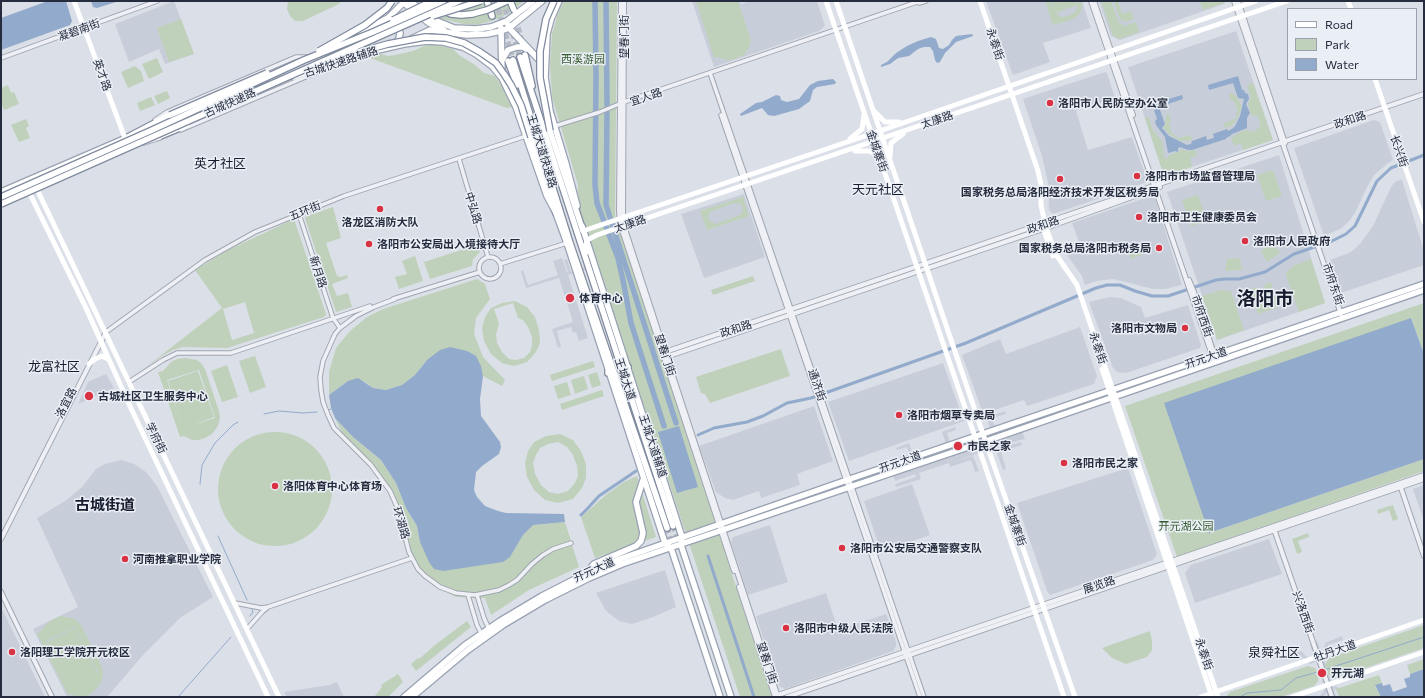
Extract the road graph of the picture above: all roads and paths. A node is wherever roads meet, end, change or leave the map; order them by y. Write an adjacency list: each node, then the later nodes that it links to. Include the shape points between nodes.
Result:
1 (76, 1): 36 (main road, 英才路)
2 (157, 1): 36 (street, 凝碧南街)
3 (392, 1): 50 (main road, bridge, via 365,25)
4 (410, 1): 35 (main road, via 432,19 454,28 476,29)
5 (431, 1): 10 (main road, bridge, via 438,8 461,15 487,10); 41 (main road, bridge)
6 (443, 1): 41 (main road, 古城快速路, bridge)
7 (459, 1): 34 (main road, 古城快速路, bridge)
8 (481, 1): 34 (main road, bridge)
9 (487, 1): 30 (main road)
10 (509, 1): 29 (main road)
11 (533, 1): 33 (main road)
12 (554, 1): 96 (main road, bridge, via 546,19 540,52 540,78 550,131)
13 (559, 1): 54 (main road, via 547,34)
14 (621, 1): 61 (street, 望春门街)
15 (624, 1): 61 (street, 望春门街)
16 (826, 1): 40 (main road, 金城寨街)
17 (836, 1): 38 (main road, 金城寨街)
18 (920, 1): 38 (street, 宜人路)
19 (926, 1): 38 (street, 宜人路)
20 (979, 1): 58 (main road, 永泰街)
21 (1091, 1): 47 (street, 市府西街)
22 (1094, 1): 47 (street, 市府西街)
23 (1234, 1): 28 (street, 市府东街)
24 (1256, 1): 28 (main road, 太康路)
25 (1287, 1): 31 (main road, 太康路)
26 (404, 2): 32 (main road, 古城快速路辅路); 42 (main road, via 430,23)
27 (541, 2): 37 (main road)
28 (1238, 5): 31 (street, 市府东街); 47 (main road, 太康路)
29 (514, 10)
30 (492, 16)
31 (1241, 16): 52 (main road, 太康路); 78 (street, 市府东街)
32 (388, 18): 45 (main road, via 395,20 399,28 399,39); 50 (main road, 古城快速路辅路)
33 (507, 21): 35 (main road); 37 (main road)
34 (408, 23): 53 (main road, 古城快速路, bridge)
35 (500, 24): 39 (main road)
36 (86, 28): 49 (street, 凝碧南街); 73 (main road, 英才路)
37 (509, 28): 39 (main road); 46 (main road)
38 (845, 28): 40 (street, 宜人路); 63 (main road, 金城寨街)
39 (501, 30): 42 (main road, via 487,34); 51 (main road)
40 (836, 31): 55 (street, 宜人路); 64 (main road, 金城寨街)
41 (373, 32): 50 (main road, 古城快速路, bridge)
42 (448, 32): 43 (main road, via 424,32); 44 (main road)
43 (404, 44): 44 (main road, 古城快速路辅路, via 427,41); 45 (main road, 古城快速路辅路)
44 (456, 45): 56 (main road, 古城快速路辅路, via 476,54 492,66)
45 (394, 46): 80 (main road, 古城快速路辅路, via 318,67)
46 (530, 51): 51 (main road, via 523,47 508,50); 54 (main road)
47 (1110, 52): 52 (street, 市府西街); 58 (main road, 太康路)
48 (522, 56): 85 (main road, 王城大道快速路)
49 (1, 58)
50 (305, 59): 73 (main road, 古城快速路辅路); 73 (main road, bridge, via 170,115); 97 (main road, 古城快速路, bridge)
51 (507, 60): 56 (main road); 86 (main road, 王城大道快速路, via 526,101)
52 (1113, 60): 59 (main road, 太康路); 92 (street, 市府西街)
53 (318, 64): 72 (main road, bridge, via 425,37 464,42 496,63 504,74 521,105); 80 (main road, bridge); 98 (main road, 古城快速路, bridge)
54 (545, 66): 66 (main road, via 550,111)
55 (709, 74): 61 (street, 宜人路); 88 (street, 通济街)
56 (502, 78): 72 (main road, 古城快速路辅路)
57 (1376, 80): 62 (main road, 长兴街)
58 (1008, 87): 59 (main road, 永泰街); 65 (main road, 太康路)
59 (1011, 95): 68 (main road, 太康路); 104 (main road, 永泰街, via 1036,172 1038,206)
60 (1424, 95): 62 (street, 政和路)
61 (623, 104): 66 (street, 宜人路); 102 (street, 望春门街)
62 (1386, 108): 78 (street, 政和路); 87 (main road, 长兴街)
63 (873, 112): 64 (main road, via 870,118); 65 (main road, via 885,122); 69 (main road, 金城寨街)
64 (865, 114): 70 (main road, 金城寨街); 77 (main road, via 862,129)
65 (905, 122): 67 (main road, 太康路)
66 (555, 126): 106 (main road, 王城大道辅道)
67 (893, 126): 69 (main road, 太康路); 71 (main road, via 893,132)
68 (908, 130): 71 (main road, 太康路); 83 (main road, via 892,143)
69 (880, 131): 70 (main road, 太康路); 75 (main road, 金城寨街)
70 (871, 134): 74 (main road, 太康路); 76 (main road, 金城寨街)
71 (896, 134): 75 (main road, 太康路)
72 (529, 137): 82 (street, 五环街); 99 (main road)
73 (126, 138): 80 (main road, 英才路); 89 (main road, 古城快速路辅路)
74 (859, 138): 77 (main road, 太康路); 79 (main road)
75 (883, 139): 76 (main road, 太康路); 83 (main road, 金城寨街)
76 (874, 142): 79 (main road, 太康路); 84 (main road, 金城寨街)
77 (844, 143): 88 (main road, 太康路)
78 (1284, 143): 92 (street, 政和路); 121 (street, 市府东街)
79 (862, 146): 81 (main road, 太康路)
80 (135, 147): 93 (main road, 古城快速路辅路)
81 (846, 151): 84 (main road, via 869,151); 91 (main road, 太康路)
82 (458, 159): 101 (street, 五环街, via 344,196); 111 (street, 中弘路)
83 (890, 159): 84 (main road, via 883,155); 109 (main road, 金城寨街)
84 (881, 162): 110 (main road, 金城寨街)
85 (555, 163): 96 (main road); 106 (main road, 王城大道快速路)
86 (546, 166): 99 (main road); 108 (main road, 王城大道快速路)
87 (1407, 168): 100 (main road, 长兴街); 103 (main road, 长兴街)
88 (744, 176): 91 (street, 通济街); 102 (main road, 太康路)
89 (32, 179): 90 (main road, 古城快速路辅路); 93 (main road, 学府街)
90 (24, 182): 94 (main road, 古城快速路辅路); 95 (main road, 学府街)
91 (747, 184): 105 (main road, 太康路); 120 (street, 通济街)
92 (1156, 187): 104 (street, 政和路); 128 (street, 市府西街)
93 (37, 190): 95 (main road, 古城快速路辅路); 124 (main road, 学府街)
94 (1, 192)
95 (30, 194): 98 (main road, 古城快速路辅路); 125 (main road, 学府街)
96 (571, 194): 106 (main road)
97 (1, 197)
98 (1, 205)
99 (556, 213): 108 (main road)
100 (1424, 213)
101 (299, 214): 122 (street, 新月路); 124 (street, 五环街, via 255,232 205,260)
102 (621, 218): 105 (street, 望春门街); 106 (main road, 太康路)
103 (1424, 222)
104 (1044, 226): 114 (street, 政和路); 135 (main road, 永泰街, via 1052,254 1075,285)
105 (620, 228): 107 (main road, 太康路); 126 (street, 望春门街)
106 (581, 231): 107 (main road, 王城大道辅道); 112 (main road, 王城大道)
107 (587, 240): 112 (main road); 132 (main road, 王城大道辅道)
108 (569, 243): 113 (street); 129 (main road, 王城大道); 133 (main road, 王城大道辅道)
109 (921, 251): 110 (main road, via 919,256); 114 (main road, 金城寨街)
110 (912, 253): 115 (main road, 金城寨街)
111 (488, 257): 113 (street, via 496,259); 116 (street, via 480,264)
112 (586, 257): 127 (main road, 王城大道)
113 (500, 264): 116 (street, via 500,272 495,278 484,277)
114 (926, 266): 115 (street, 政和路); 139 (main road, 金城寨街)
115 (918, 269): 120 (street, 政和路); 140 (main road, 金城寨街)
116 (480, 272): 119 (street)
117 (1424, 284): 121 (main road, 开元大道)
118 (1424, 290): 121 (main road, 开元大道)
119 (394, 299): 122 (street); 123 (street, via 356,316)
120 (791, 312): 126 (street, 政和路); 145 (street, 通济街)
121 (1342, 314): 128 (main road, 开元大道)
122 (333, 318): 123 (street, 新月路); 134 (street, via 231,353 177,354)
123 (340, 328): 164 (street, 环湖路, via 334,334 323,361 320,377 323,402 334,428 372,465 390,491 398,508)
124 (106, 332): 125 (street, 洛宜路); 134 (main road, 学府街)
125 (100, 339): 130 (street, 洛宜路); 131 (main road, 学府街); 153 (street, 洛宜路)
126 (664, 355): 151 (street, 望春门街)
127 (618, 356): 132 (main road); 149 (main road, 王城大道)
128 (1214, 358): 135 (main road, 开元大道); 136 (main road, 开元大道)
129 (610, 359): 133 (main road); 150 (main road, 王城大道)
130 (89, 364): 131 (main road, via 102,356); 157 (street, 洛宜路)
131 (111, 364): 138 (main road, 学府街)
132 (628, 367): 155 (main road, 王城大道辅道)
133 (608, 373): 144 (main road, 王城大道辅道)
134 (129, 382): 137 (main road, 学府街)
135 (1111, 390): 136 (main road, 永泰街); 139 (main road, 开元大道)
136 (1113, 397): 141 (main road, 开元大道); 165 (main road, 永泰街)
137 (137, 399): 138 (main road); 154 (main road, 学府街)
138 (128, 402): 156 (main road, 学府街)
139 (983, 434): 140 (main road, 开元大道); 141 (main road, 金城寨街)
140 (975, 437): 142 (main road, 金城寨街); 145 (main road, 开元大道)
141 (986, 441): 142 (main road, 开元大道); 172 (main road, 金城寨街)
142 (978, 444): 147 (main road, 开元大道); 173 (main road, 金城寨街)
143 (1424, 475): 148 (street, 展览路)
144 (643, 478): 159 (main road, 王城大道辅道); 166 (main road, via 636,502 643,538 636,546 594,564)
145 (848, 479): 147 (street, 通济街); 151 (main road, 开元大道)
146 (1424, 479): 148 (street, 展览路)
147 (850, 486): 151 (main road, 开元大道); 179 (street, 通济街)
148 (1401, 486): 152 (street, 展览路); 162 (street); 163 (street)
149 (673, 526)
150 (667, 528)
151 (721, 528): 155 (main road, 开元大道); 160 (main road, 开元大道); 192 (street, 望春门街)
152 (1273, 528): 165 (street, 展览路); 180 (street, 兴洛西街)
153 (1, 534)
154 (202, 534): 156 (main road); 170 (main road, 学府街)
155 (682, 537): 159 (main road, 开元大道); 160 (main road, 王城大道辅道)
156 (193, 538): 182 (main road, 学府街)
157 (1, 539)
158 (571, 542): 169 (street, 环湖路, via 543,555 510,585)
159 (665, 543): 161 (main road); 166 (main road, 开元大道)
160 (681, 545): 161 (main road, 开元大道); 191 (main road, 王城大道辅道)
161 (671, 548): 176 (main road, 开元大道, via 589,578); 190 (main road)
162 (1424, 548)
163 (1424, 556)
164 (412, 558): 168 (street, 环湖路, via 418,569 436,584); 171 (street)
165 (1170, 563): 172 (street, 展览路); 184 (main road, 永泰街)
166 (587, 573): 176 (main road, 开元大道, via 542,596)
167 (1, 594): 185 (street)
168 (468, 595): 169 (street, 环湖路); 177 (street)
169 (477, 595): 176 (street)
170 (235, 603): 171 (street); 175 (main road, 学府街)
171 (268, 607): 175 (street)
172 (1044, 607): 173 (street, 展览路); 197 (main road, 金城寨街)
173 (1035, 610): 179 (street, 展览路); 196 (main road, 金城寨街)
174 (1424, 620): 180 (main road, 牡丹大道)
175 (247, 629): 181 (main road, 学府街)
176 (490, 631): 177 (main road, 开元大道)
177 (482, 636): 188 (main road, 开元大道, via 465,645); 189 (main road, 开元大道)
178 (1424, 652): 183 (main road)
179 (907, 653): 192 (street, 展览路); 193 (street, 展览路); 194 (street, 通济街); 195 (street, 通济街)
180 (1317, 658): 183 (street, 兴洛西街); 184 (main road, 牡丹大道)
181 (270, 678): 182 (main road); 187 (main road, 学府街)
182 (261, 682): 186 (main road, 学府街)
183 (1327, 686): 199 (main road); 200 (street, 兴洛西街)
184 (1214, 695): 198 (main road, 牡丹大道)
185 (51, 697)
186 (268, 697)
187 (279, 697)
188 (404, 697)
189 (412, 697)
190 (720, 697)
191 (731, 697)
192 (776, 697)
193 (787, 697)
194 (920, 697)
195 (924, 697)
196 (1064, 697)
197 (1074, 697)
198 (1201, 697)
199 (1292, 697)
200 (1331, 697)

